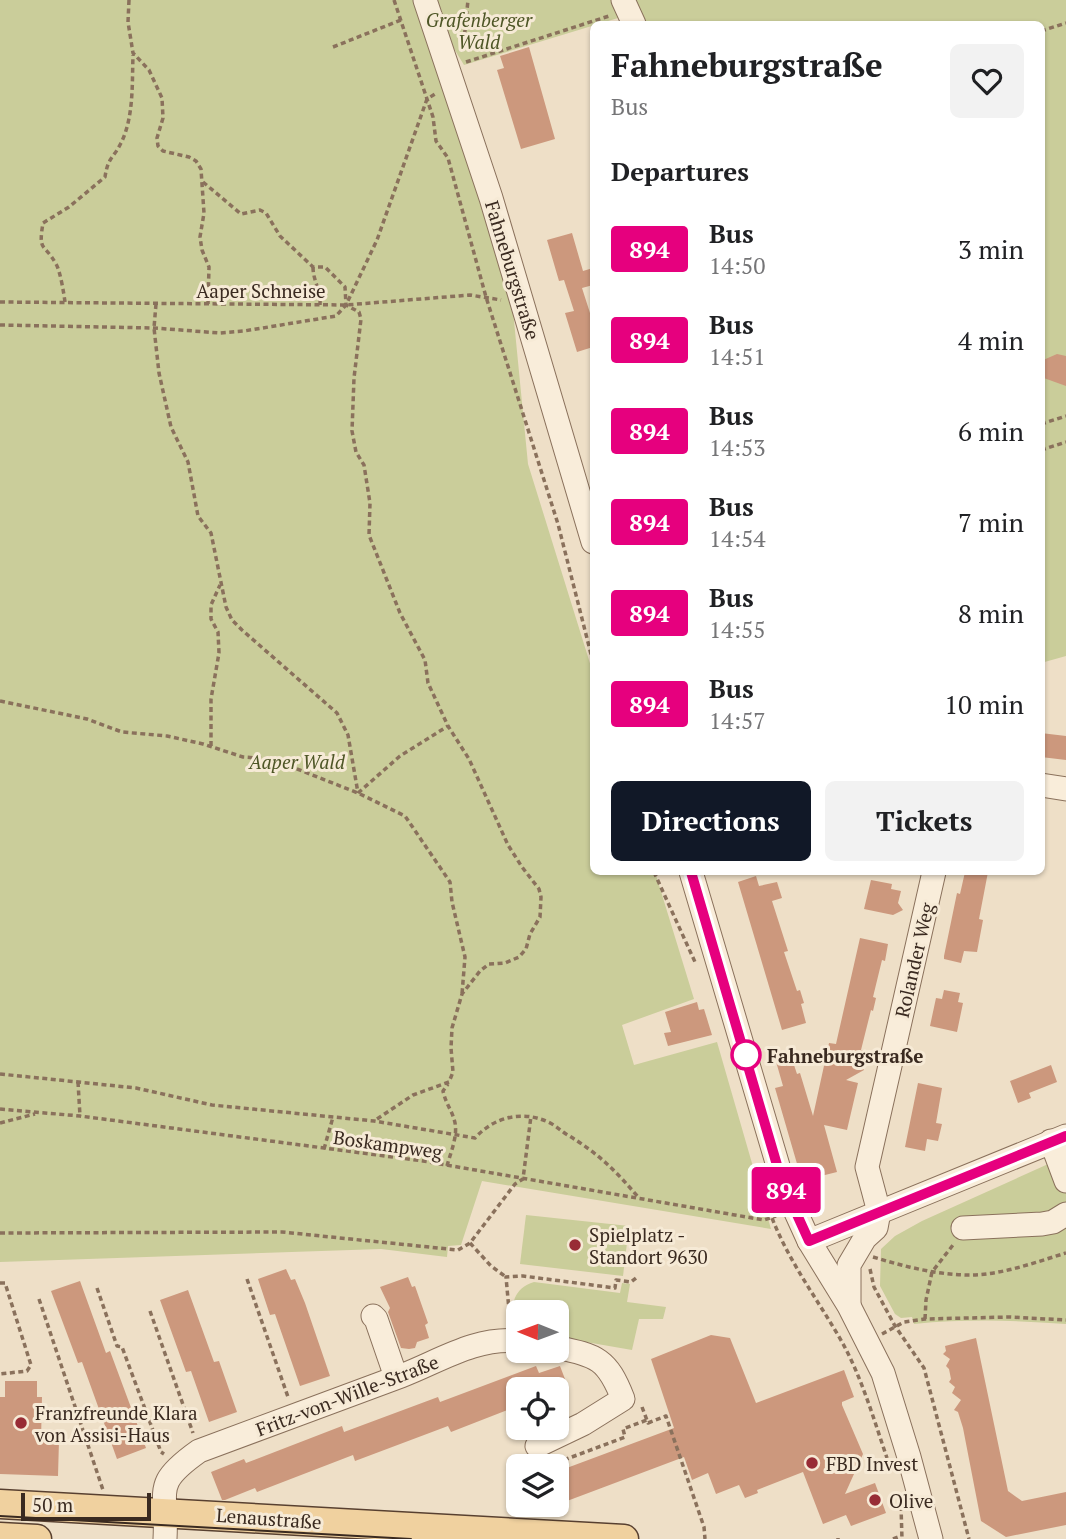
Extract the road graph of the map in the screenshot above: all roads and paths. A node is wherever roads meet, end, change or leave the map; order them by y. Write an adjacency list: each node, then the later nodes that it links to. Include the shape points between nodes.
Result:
1 (129, 0): 12 (path)
2 (394, 0): 6 (path)
3 (425, 0): 17 (street, Fahneburgstraße)
4 (468, 0): 9 (path, via 461,64)
5 (628, 12): 7 (path)
6 (401, 20): 11 (path); 13 (path)
7 (599, 21)
8 (1066, 23): 10 (path)
9 (590, 24)
10 (1045, 30)
11 (332, 47)
12 (133, 53): 14 (path, via 149,70 162,98 158,146 163,152 196,160); 19 (path, via 129,117 121,143 107,162 106,177 43,223 40,240 58,265)
13 (426, 99): 16 (path, via 436,141 448,158); 23 (path, via 377,240)
14 (203, 182): 15 (path, via 241,214 266,213 281,236); 21 (path, via 200,236 209,267)
15 (313, 267): 22 (path); 23 (path, via 325,267 345,287)
16 (486, 297): 17 (path, Aaper Schneise); 23 (path, Aaper Schneise); 32 (path, via 558,524)
17 (522, 300): 30 (street, Fahneburgstraße)
18 (0, 302): 19 (path, Aaper Schneise)
19 (65, 303): 20 (path, Aaper Schneise)
20 (156, 304): 21 (path, Aaper Schneise); 25 (path)
21 (208, 304): 22 (path, Aaper Schneise)
22 (320, 304): 23 (path, Aaper Schneise)
23 (346, 304): 25 (path, via 336,316 244,331); 34 (path, via 359,312 361,319 352,431 364,465 369,536 425,660 428,683)
24 (0, 325): 25 (path)
25 (154, 328): 31 (path, via 171,427 188,463 198,516 211,533)
26 (1066, 416): 27 (path)
27 (1045, 423)
28 (1066, 442): 29 (path)
29 (1045, 449)
30 (590, 532)
31 (221, 584): 35 (path, via 211,605 219,653 211,699); 38 (path, via 233,620 337,713 348,735)
32 (590, 650)
33 (0, 701): 35 (path, via 87,719 122,732)
34 (448, 726): 38 (path, via 400,756); 41 (path, via 469,759 508,845 541,897 540,917 526,949 505,963 489,964)
35 (211, 746): 38 (path, via 243,757 272,759)
36 (1045, 786): 37 (street)
37 (1066, 789)
38 (358, 793): 41 (path, via 405,816 450,882 465,957)
39 (692, 875): 63 (street, via 777,1165)
40 (933, 875): 59 (street, Rolander Weg, via 867,1167)
41 (462, 995): 44 (path, via 452,1028)
42 (0, 1074): 43 (path)
43 (78, 1082): 47 (path); 49 (path, via 136,1088 212,1105)
44 (449, 1082): 50 (path, via 414,1095); 52 (path, via 443,1091)
45 (0, 1109): 46 (path, Boskampweg)
46 (41, 1112): 47 (path, Boskampweg); 51 (path)
47 (80, 1116): 54 (path, Boskampweg)
48 (531, 1116): 52 (path, via 506,1117 485,1126 475,1138); 56 (path); 58 (path, via 551,1123 600,1156)
49 (334, 1117): 50 (path); 54 (path)
50 (374, 1121): 52 (path)
51 (0, 1123)
52 (456, 1136): 55 (path)
53 (1059, 1139): 57 (street); 59 (street)
54 (324, 1149): 55 (path, Boskampweg)
55 (447, 1166): 56 (path, Boskampweg)
56 (523, 1179): 58 (path, Boskampweg); 64 (path)
57 (1066, 1181)
58 (640, 1199): 90 (path, Boskampweg, via 771,1218 847,1353)
59 (878, 1212): 63 (street); 74 (street, via 876,1228 849,1265)
60 (1066, 1214): 61 (street, via 1042,1224)
61 (963, 1228): 66 (path)
62 (0, 1233): 64 (path, via 282,1232 458,1250)
63 (809, 1241): 74 (street)
64 (470, 1243): 67 (path)
65 (1066, 1253): 66 (path, via 1000,1271 967,1275)
66 (932, 1272): 77 (path); 79 (path, via 873,1257 874,1287)
67 (506, 1277): 68 (path, via 615,1289 616,1280); 73 (path)
68 (636, 1278)
69 (247, 1279): 85 (path)
70 (0, 1283): 82 (path, via 5,1283 31,1365 27,1371)
71 (97, 1288): 88 (path, via 161,1452)
72 (39, 1299): 93 (path)
73 (509, 1300)
74 (849, 1306): 101 (street, via 883,1373)
75 (150, 1311): 88 (path)
76 (373, 1316): 83 (street)
77 (925, 1319): 78 (path); 79 (path)
78 (1066, 1320)
79 (895, 1326): 102 (path, via 924,1368)
80 (506, 1341): 83 (street, Fritz-von-Wille-Straße, via 476,1344)
81 (569, 1350): 84 (street, via 605,1365)
82 (0, 1374)
83 (396, 1377): 85 (street, Fritz-von-Wille-Straße)
84 (622, 1399): 86 (path, via 642,1407); 87 (street)
85 (295, 1415): 88 (street, Fritz-von-Wille-Straße)
86 (647, 1420): 89 (path, via 623,1429 625,1437); 99 (path, via 666,1416)
87 (537, 1446)
88 (190, 1458): 94 (street, via 165,1485)
89 (569, 1458)
90 (891, 1469)
91 (0, 1504): 93 (main road, Lenaustraße)
92 (901, 1506): 96 (path)
93 (109, 1508): 94 (main road, Lenaustraße)
94 (165, 1525): 98 (main road, Lenaustraße)
95 (0, 1537): 97 (main road)
96 (902, 1538): 100 (path)
97 (37, 1539)
98 (624, 1539)
99 (705, 1539)
100 (893, 1539)
101 (931, 1539)
102 (969, 1539)

